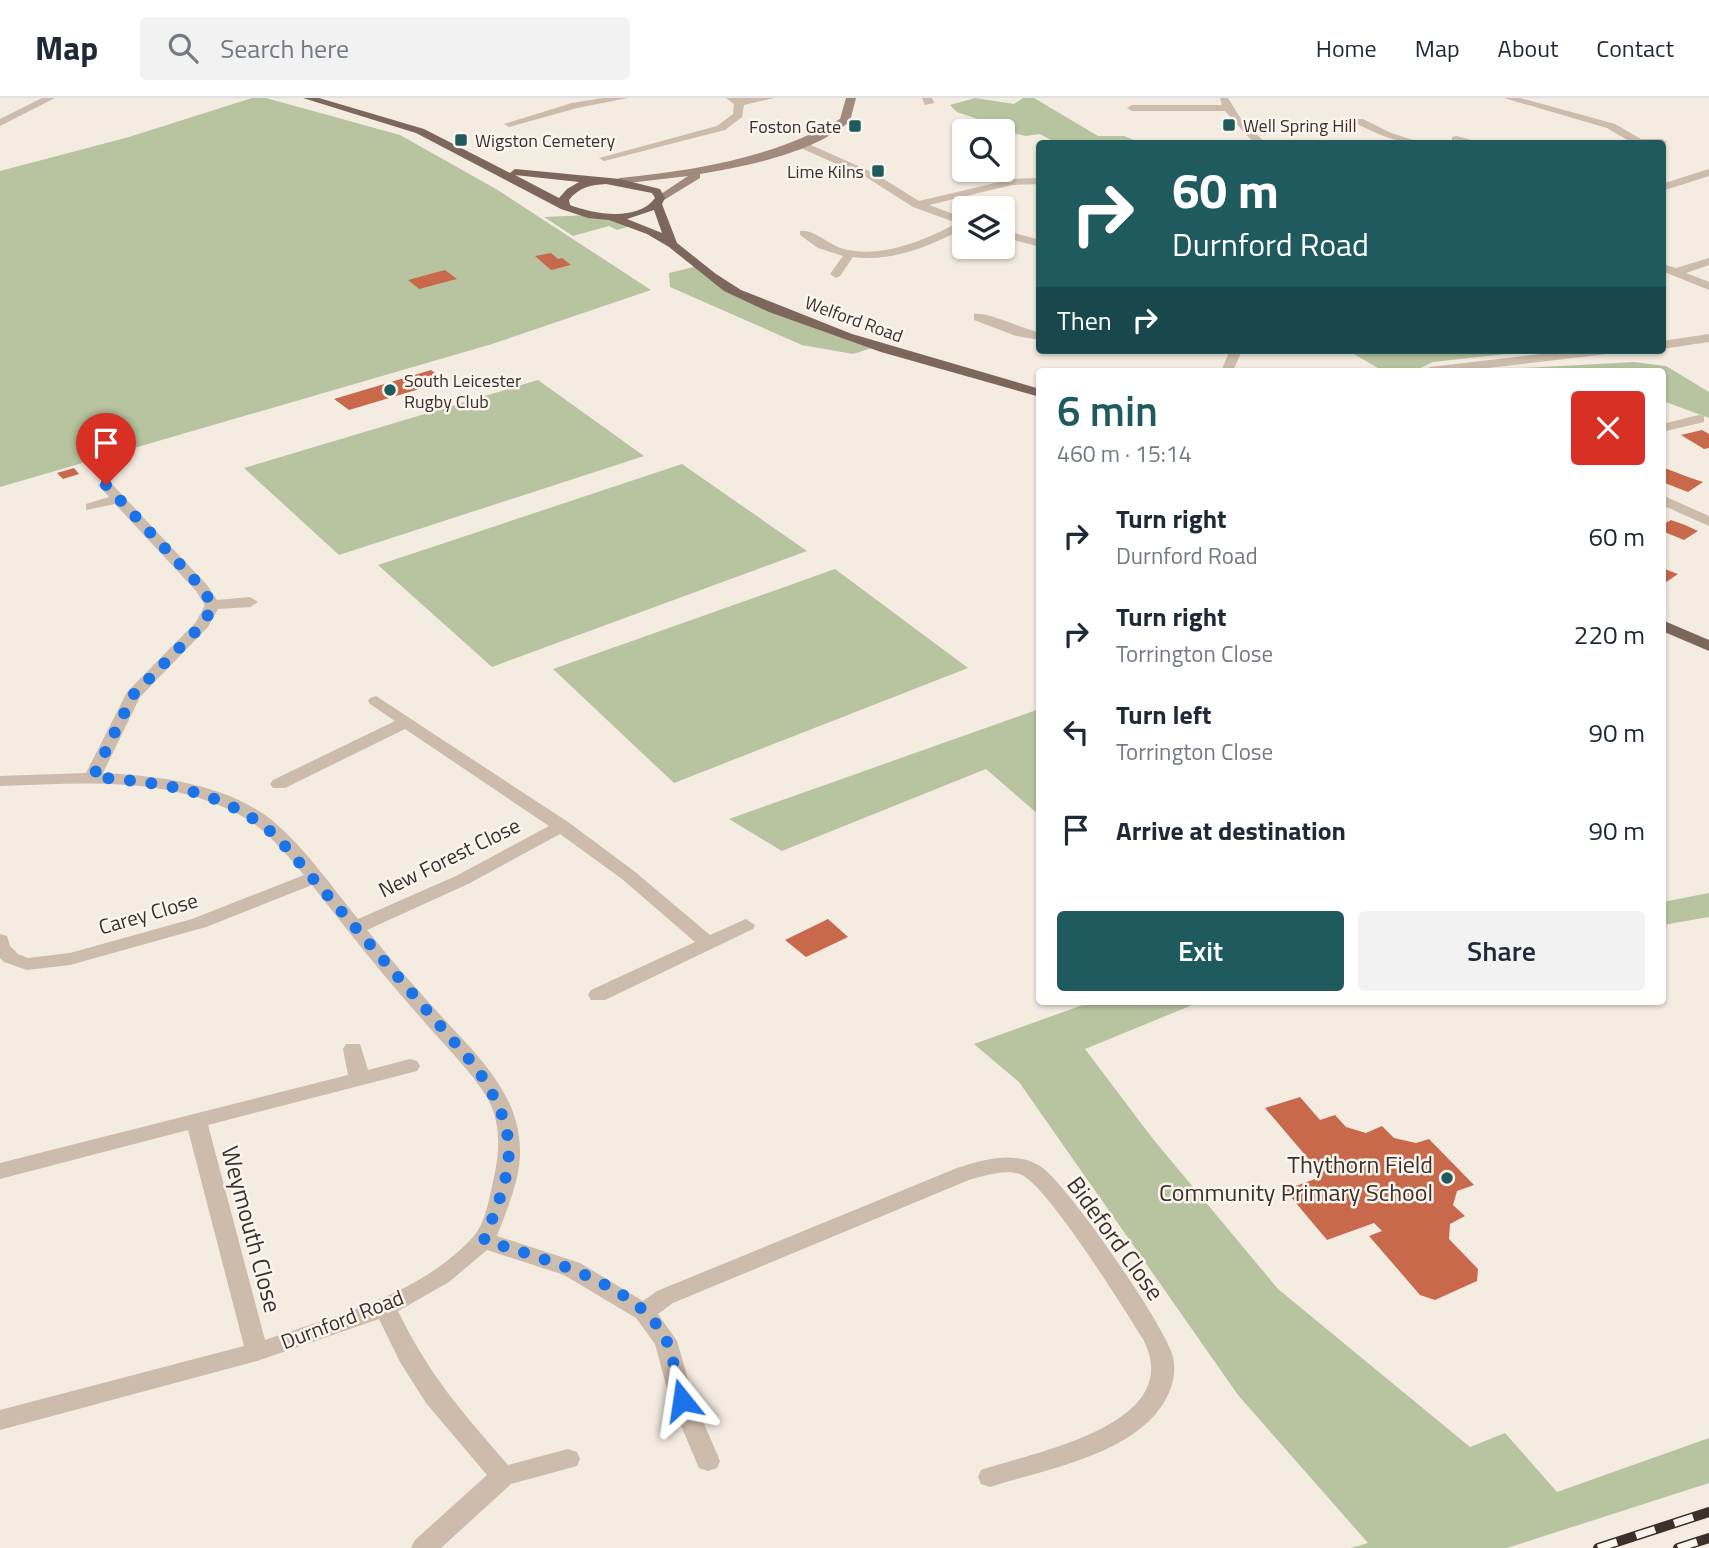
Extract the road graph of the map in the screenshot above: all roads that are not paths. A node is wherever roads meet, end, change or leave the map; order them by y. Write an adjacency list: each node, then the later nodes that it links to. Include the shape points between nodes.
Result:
1 (50, 98): 12 (street)
2 (308, 98): 20 (main road, via 420,131)
3 (566, 98): 10 (street)
4 (623, 98): 10 (street)
5 (769, 98): 8 (street)
6 (851, 98): 18 (street, via 845,121)
7 (1509, 98): 17 (street, via 1611,126)
8 (735, 101): 19 (street, via 738,115 721,128 638,145)
9 (1226, 103): 11 (street); 15 (street)
10 (576, 104): 13 (street)
11 (1132, 108)
12 (0, 123)
13 (509, 124)
14 (1357, 125): 16 (street)
15 (1258, 140)
16 (1406, 140)
17 (1636, 140)
18 (800, 144): 21 (street); 29 (street, via 870,175)
19 (604, 158)
20 (491, 166): 23 (main road, via 526,175); 28 (main road)
21 (709, 170): 24 (street); 27 (street)
22 (1709, 172): 26 (street)
23 (606, 180): 24 (main road); 28 (main road, via 569,192)
24 (620, 181): 27 (main road, via 656,191)
25 (1036, 181): 29 (street, via 1012,182)
26 (1666, 187)
27 (659, 201): 30 (main road, via 634,215); 35 (main road)
28 (565, 205): 30 (main road, Welford Road, via 580,213)
29 (917, 205): 31 (street)
30 (610, 218): 35 (main road, Welford Road, via 643,228)
31 (952, 218)
32 (952, 230): 37 (street, via 911,248)
33 (1015, 237): 34 (street)
34 (1036, 243)
35 (672, 244): 49 (main road, Welford Road, via 733,291 810,325 919,362)
36 (796, 246): 37 (street, via 809,237)
37 (849, 255): 41 (street)
38 (1709, 261): 40 (street)
39 (1666, 268): 40 (street)
40 (1677, 272): 42 (street)
41 (835, 274)
42 (1709, 286)
43 (978, 317): 44 (street)
44 (1036, 335)
45 (1709, 338): 46 (street)
46 (1666, 344)
47 (1573, 354): 48 (street)
48 (1455, 368)
49 (1036, 392)
50 (1666, 417): 52 (street)
51 (1699, 419): 52 (street)
52 (1678, 424): 53 (street)
53 (1666, 427)
54 (106, 485): 55 (street)
55 (118, 499): 57 (street); 60 (street, via 202,588)
56 (1666, 501): 58 (street)
57 (91, 507)
58 (1709, 522)
59 (250, 601): 60 (street)
60 (213, 606): 65 (street, via 203,624 133,695)
61 (1666, 627): 62 (main road)
62 (1709, 646)
63 (376, 701): 64 (street, New Forest Close)
64 (405, 722): 67 (street); 68 (street, New Forest Close)
65 (93, 777): 66 (street, Durnford Road); 69 (street, Durnford Road, via 148,782 220,800 254,817)
66 (0, 781)
67 (279, 784)
68 (562, 826): 71 (street, New Forest Close, via 462,880); 73 (street, New Forest Close, via 659,897)
69 (314, 878): 71 (street, Durnford Road); 72 (street, Carey Close, via 199,923 70,959 27,964 11,958)
70 (746, 925): 73 (street)
71 (355, 928): 80 (street, Durnford Road, via 475,1066 498,1099 510,1151 500,1199)
72 (0, 940)
73 (706, 942): 74 (street)
74 (598, 995)
75 (353, 1049): 77 (street)
76 (410, 1066): 77 (street)
77 (359, 1077): 78 (street)
78 (196, 1120): 79 (street); 83 (street, Weymouth Close)
79 (0, 1171)
80 (484, 1240): 81 (street, Durnford Road, via 441,1276); 82 (street, via 572,1269)
81 (385, 1308): 83 (street, Durnford Road); 87 (street, via 434,1396)
82 (644, 1312): 86 (street, via 666,1341 682,1400); 88 (street, Bideford Close, via 666,1297 964,1173 998,1165 1032,1171 1068,1211 1144,1322 1159,1348 1164,1373 1153,1401 1115,1435)
83 (257, 1352): 84 (street, Durnford Road)
84 (0, 1420)
85 (568, 1459): 87 (street)
86 (708, 1461)
87 (503, 1476): 89 (street)
88 (989, 1477)
89 (424, 1548)

